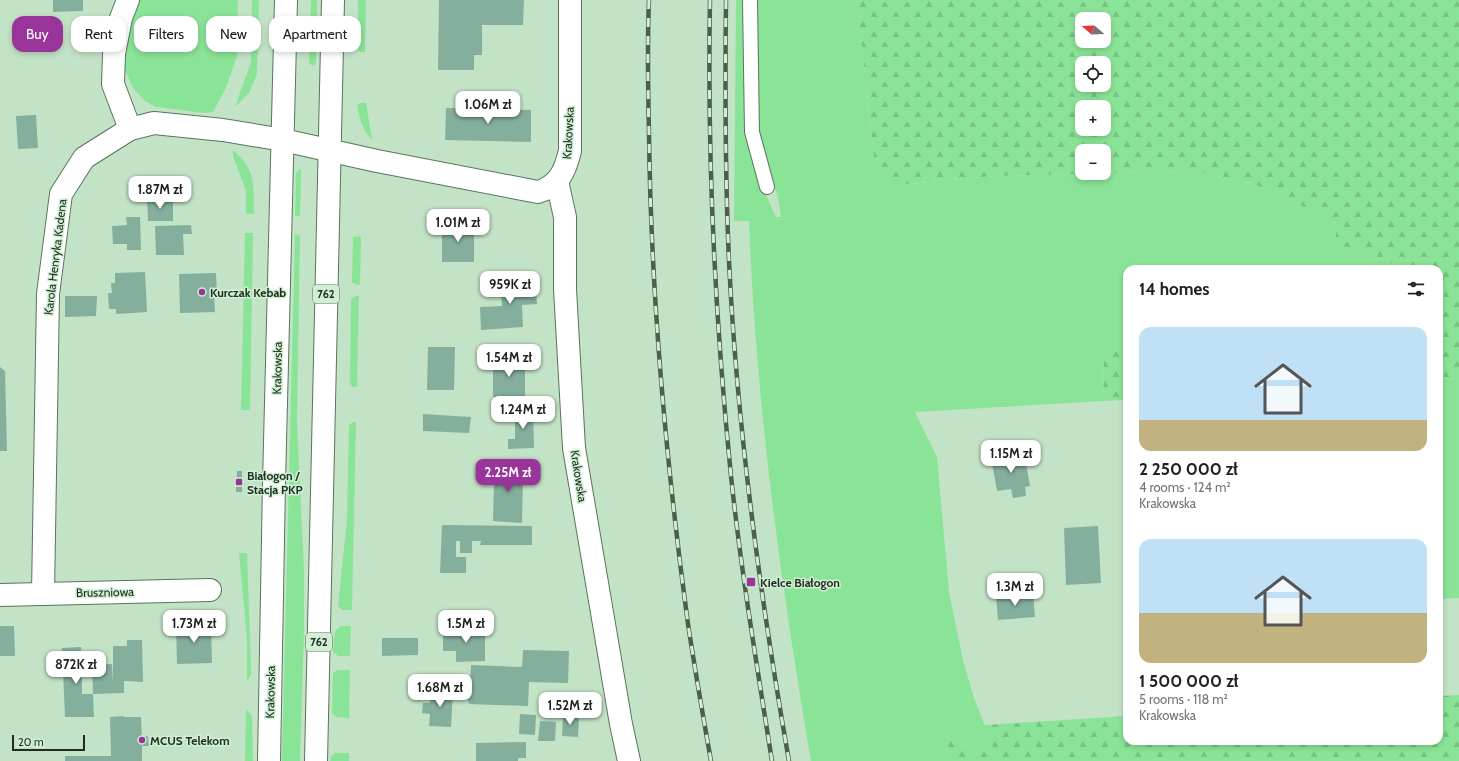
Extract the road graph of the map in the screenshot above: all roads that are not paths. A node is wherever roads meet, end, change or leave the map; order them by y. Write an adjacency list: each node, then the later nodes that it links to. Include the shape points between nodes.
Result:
1 (128, 0): 6 (street, via 121,18 114,54 114,84)
2 (286, 0): 7 (street, Krakowska)
3 (333, 0): 8 (street, 762)
4 (570, 0): 9 (street, Krakowska, via 570,151)
5 (750, 0): 10 (lane, via 752,132)
6 (130, 128): 7 (street, Karola Henryka Kadena, via 154,123 223,130); 13 (street, Karola Henryka Kadena, via 84,158 61,194 48,294)
7 (283, 140): 8 (street, Karola Henryka Kadena); 14 (street, Krakowska)
8 (329, 149): 9 (street, Karola Henryka Kadena, via 377,161 538,192 548,189); 15 (street, 762)
9 (557, 181): 16 (street, Krakowska, via 565,216 565,289 574,448)
10 (767, 187)
11 (210, 590): 13 (street, Bruszniowa)
12 (0, 594): 13 (street, Bruszniowa)
13 (43, 594)
14 (269, 761)
15 (316, 761)
16 (629, 761)

